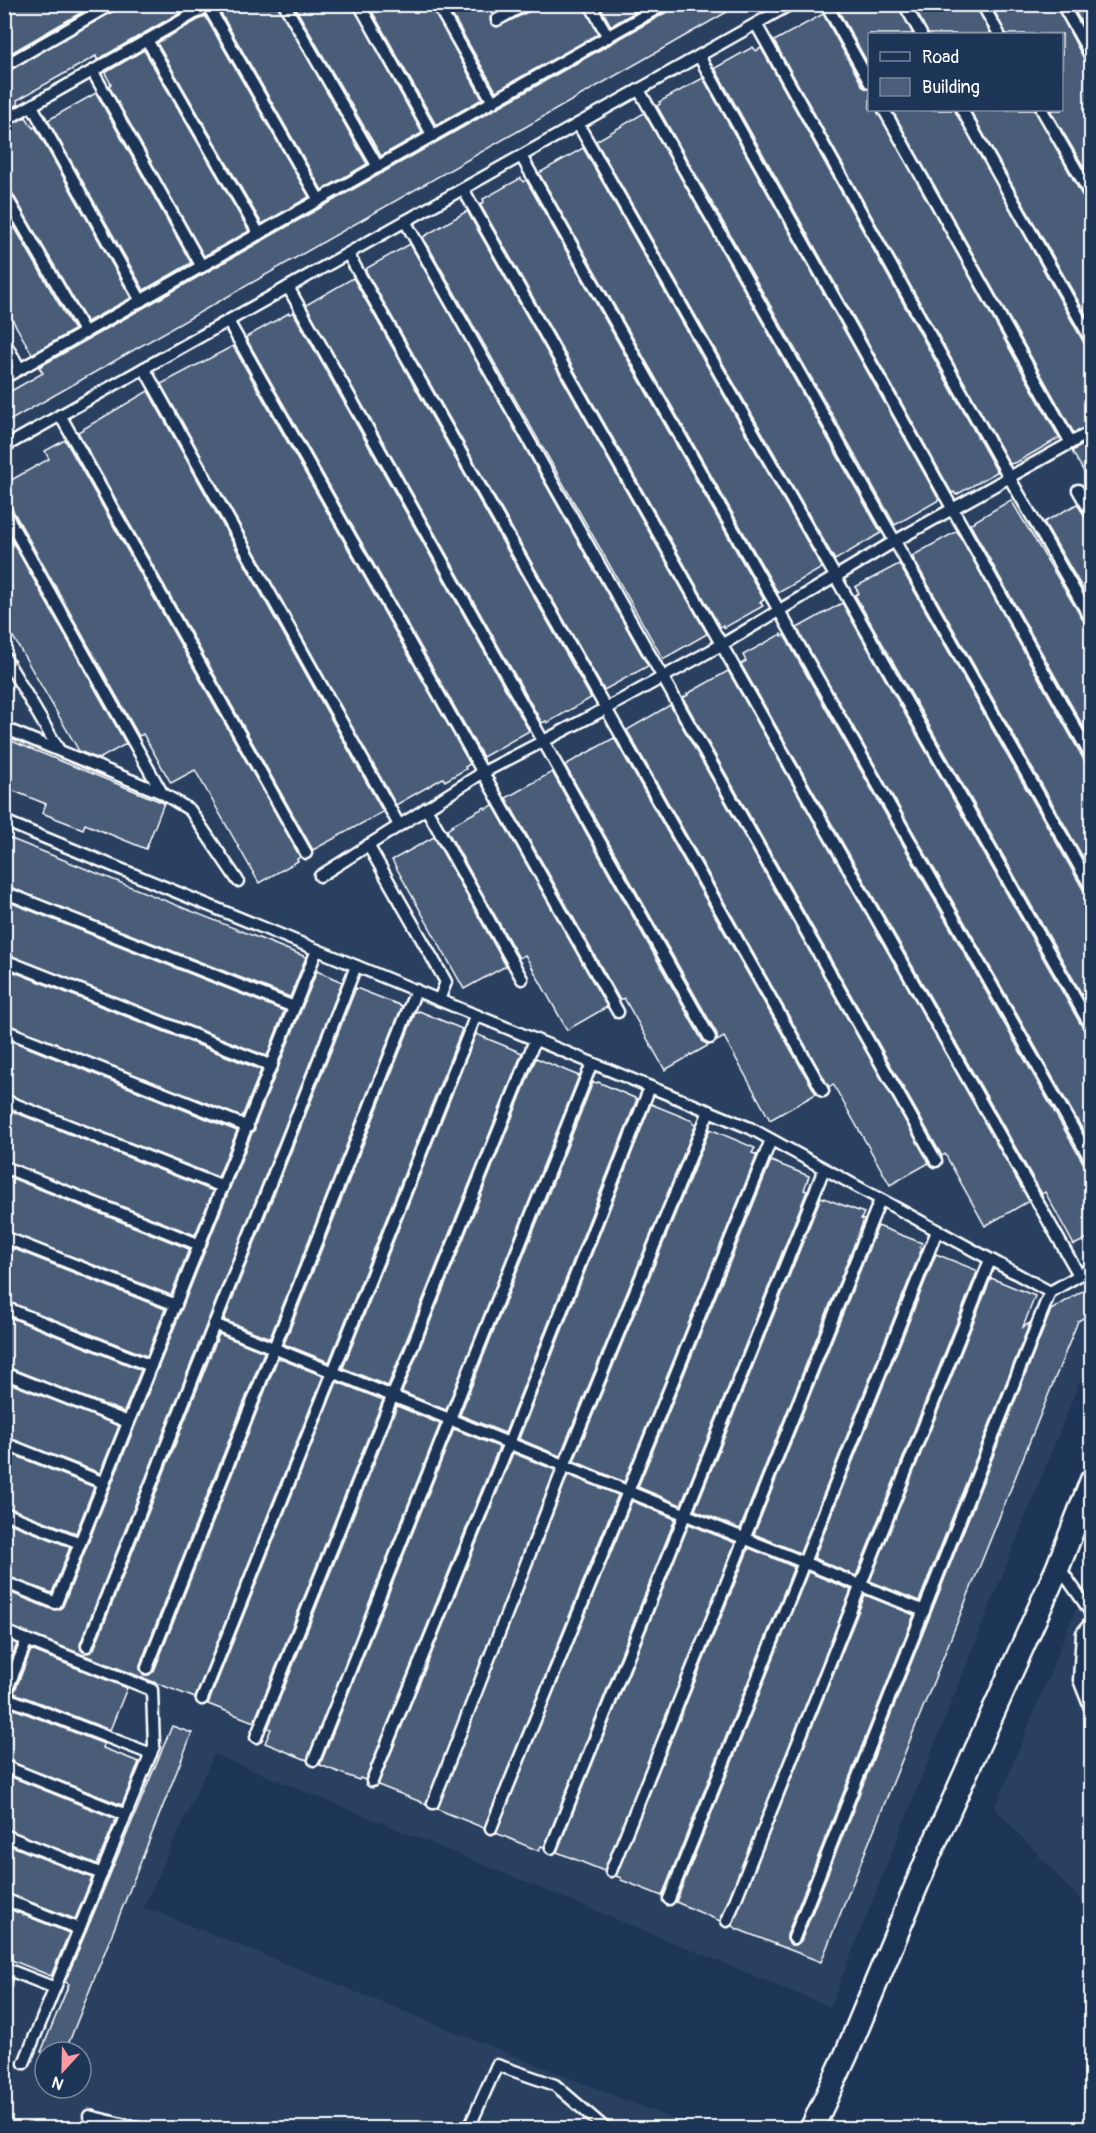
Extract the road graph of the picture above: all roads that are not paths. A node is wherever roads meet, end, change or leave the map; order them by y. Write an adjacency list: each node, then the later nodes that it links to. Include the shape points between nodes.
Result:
1 (112, 4): 22 (lane)
2 (284, 4): 35 (lane)
3 (359, 4): 33 (lane)
4 (437, 4): 26 (lane)
5 (526, 4): 14 (lane)
6 (590, 4): 18 (lane)
7 (665, 4): 18 (lane)
8 (791, 4): 15 (lane)
9 (825, 4): 24 (lane)
10 (904, 4): 16 (lane)
11 (982, 4): 17 (lane)
12 (1062, 4): 21 (lane)
13 (209, 5): 19 (lane); 39 (lane)
14 (497, 20)
15 (756, 24): 20 (lane); 57 (lane)
16 (920, 33)
17 (998, 33)
18 (608, 37): 26 (lane)
19 (147, 40): 23 (lane); 41 (lane)
20 (699, 56): 25 (lane); 59 (lane)
21 (1092, 57)
22 (4, 66)
23 (93, 72): 27 (lane); 43 (lane)
24 (868, 79)
25 (639, 90): 32 (lane); 62 (lane)
26 (493, 102): 33 (lane)
27 (32, 106): 31 (lane); 45 (lane)
28 (885, 111): 55 (lane)
29 (964, 111): 49 (lane)
30 (1043, 111): 38 (lane)
31 (4, 122)
32 (578, 124): 34 (lane); 63 (lane)
33 (433, 136): 35 (lane)
34 (522, 156): 36 (lane); 64 (lane)
35 (378, 167): 39 (lane)
36 (463, 189): 40 (lane); 66 (lane)
37 (4, 193): 47 (lane)
38 (1092, 197)
39 (319, 200): 41 (lane)
40 (405, 221): 42 (lane); 68 (lane)
41 (259, 234): 43 (lane)
42 (348, 254): 44 (lane); 69 (lane)
43 (202, 267): 45 (lane)
44 (288, 287): 46 (lane); 71 (lane)
45 (141, 301): 47 (lane)
46 (228, 321): 50 (lane); 74 (lane)
47 (85, 333): 51 (lane)
48 (4, 341): 51 (lane)
49 (1092, 341)
50 (144, 368): 53 (lane); 78 (lane)
51 (20, 369): 52 (lane)
52 (4, 378)
53 (60, 415): 56 (lane); 80 (lane)
54 (1092, 431): 55 (lane)
55 (1071, 443): 57 (lane)
56 (4, 447)
57 (1009, 477): 59 (lane); 65 (lane)
58 (1078, 490): 61 (lane)
59 (952, 509): 62 (lane); 73 (lane)
60 (4, 511): 75 (lane)
61 (1092, 514)
62 (895, 541): 63 (lane); 83 (lane)
63 (836, 577): 64 (lane); 94 (lane)
64 (780, 612): 66 (lane); 107 (lane)
65 (1092, 621)
66 (723, 644): 68 (lane); 117 (lane)
67 (4, 656): 72 (lane)
68 (664, 676): 69 (lane); 106 (lane)
69 (605, 710): 71 (lane); 101 (lane)
70 (4, 728): 72 (lane)
71 (544, 741): 74 (lane); 96 (lane)
72 (59, 750): 75 (lane)
73 (1092, 758)
74 (483, 772): 76 (lane); 92 (lane)
75 (162, 793): 82 (lane, via 190,810)
76 (426, 808): 78 (lane); 88 (lane)
77 (4, 821): 85 (lane)
78 (399, 825): 79 (lane)
79 (368, 845): 81 (lane); 90 (lane, via 446,982)
80 (306, 853)
81 (321, 876)
82 (238, 881)
83 (1092, 889)
84 (4, 892): 91 (lane)
85 (317, 950): 87 (lane); 91 (lane)
86 (4, 960): 99 (lane)
87 (356, 966): 89 (lane); 121 (lane)
88 (522, 979)
89 (416, 990): 90 (lane); 122 (lane)
90 (439, 1000): 93 (lane)
91 (294, 1007): 99 (lane)
92 (618, 1012)
93 (476, 1015): 97 (lane); 124 (lane)
94 (1092, 1028)
95 (4, 1030): 104 (lane)
96 (710, 1038)
97 (535, 1040): 98 (lane); 126 (lane)
98 (592, 1063): 100 (lane); 127 (lane)
99 (272, 1066): 104 (lane)
100 (650, 1086): 103 (lane); 130 (lane)
101 (823, 1090)
102 (4, 1100): 110 (lane)
103 (709, 1111): 105 (lane); 131 (lane)
104 (248, 1127): 110 (lane)
105 (771, 1140): 109 (lane); 134 (lane)
106 (936, 1161)
107 (1092, 1162)
108 (4, 1167): 114 (lane)
109 (824, 1169): 111 (lane); 136 (lane)
110 (223, 1187): 114 (lane)
111 (880, 1200): 112 (lane); 137 (lane)
112 (937, 1231): 115 (lane); 139 (lane)
113 (4, 1237): 119 (lane)
114 (200, 1245): 119 (lane)
115 (990, 1260): 118 (lane); 142 (lane)
116 (1092, 1268): 117 (lane)
117 (1079, 1275): 118 (lane)
118 (1050, 1292): 143 (lane)
119 (176, 1305): 123 (lane)
120 (4, 1307): 123 (lane)
121 (214, 1324): 122 (lane); 147 (lane)
122 (274, 1348): 124 (lane); 148 (lane)
123 (151, 1366): 128 (lane)
124 (333, 1372): 126 (lane); 149 (lane)
125 (4, 1373): 128 (lane)
126 (392, 1396): 127 (lane); 151 (lane)
127 (448, 1419): 130 (lane); 153 (lane)
128 (128, 1422): 133 (lane)
129 (4, 1443): 133 (lane)
130 (509, 1443): 131 (lane); 155 (lane)
131 (564, 1466): 134 (lane); 156 (lane)
132 (1092, 1480): 140 (street)
133 (104, 1483): 138 (lane)
134 (627, 1491): 136 (lane); 158 (lane)
135 (4, 1513): 138 (lane)
136 (685, 1514): 137 (lane); 160 (lane)
137 (744, 1538): 139 (lane); 161 (lane)
138 (80, 1544): 141 (lane, via 56,1603)
139 (804, 1562): 142 (lane); 164 (lane)
140 (1058, 1567): 144 (lane); 175 (street)
141 (4, 1582)
142 (861, 1586): 143 (lane); 165 (lane)
143 (924, 1611): 167 (lane)
144 (1092, 1618): 150 (lane, via 1082,1633 1079,1680)
145 (4, 1631): 146 (lane)
146 (27, 1640): 152 (lane, via 152,1690); 152 (lane, via 4,1697)
147 (87, 1646)
148 (147, 1668)
149 (202, 1699)
150 (1092, 1713)
151 (256, 1737)
152 (151, 1754): 157 (lane)
153 (314, 1760)
154 (4, 1766): 157 (lane)
155 (372, 1782)
156 (433, 1803)
157 (126, 1815): 162 (lane)
158 (491, 1828)
159 (4, 1835): 162 (lane)
160 (551, 1848)
161 (611, 1871)
162 (102, 1874): 166 (lane)
163 (4, 1899): 166 (lane)
164 (669, 1899)
165 (727, 1921)
166 (79, 1929): 169 (lane)
167 (794, 1938)
168 (4, 1968): 169 (lane)
169 (55, 1988): 170 (lane)
170 (24, 2063)
171 (89, 2116): 172 (lane)
172 (138, 2128)
173 (469, 2128): 174 (lane, via 497,2065 555,2085)
174 (605, 2128)
175 (812, 2128)

